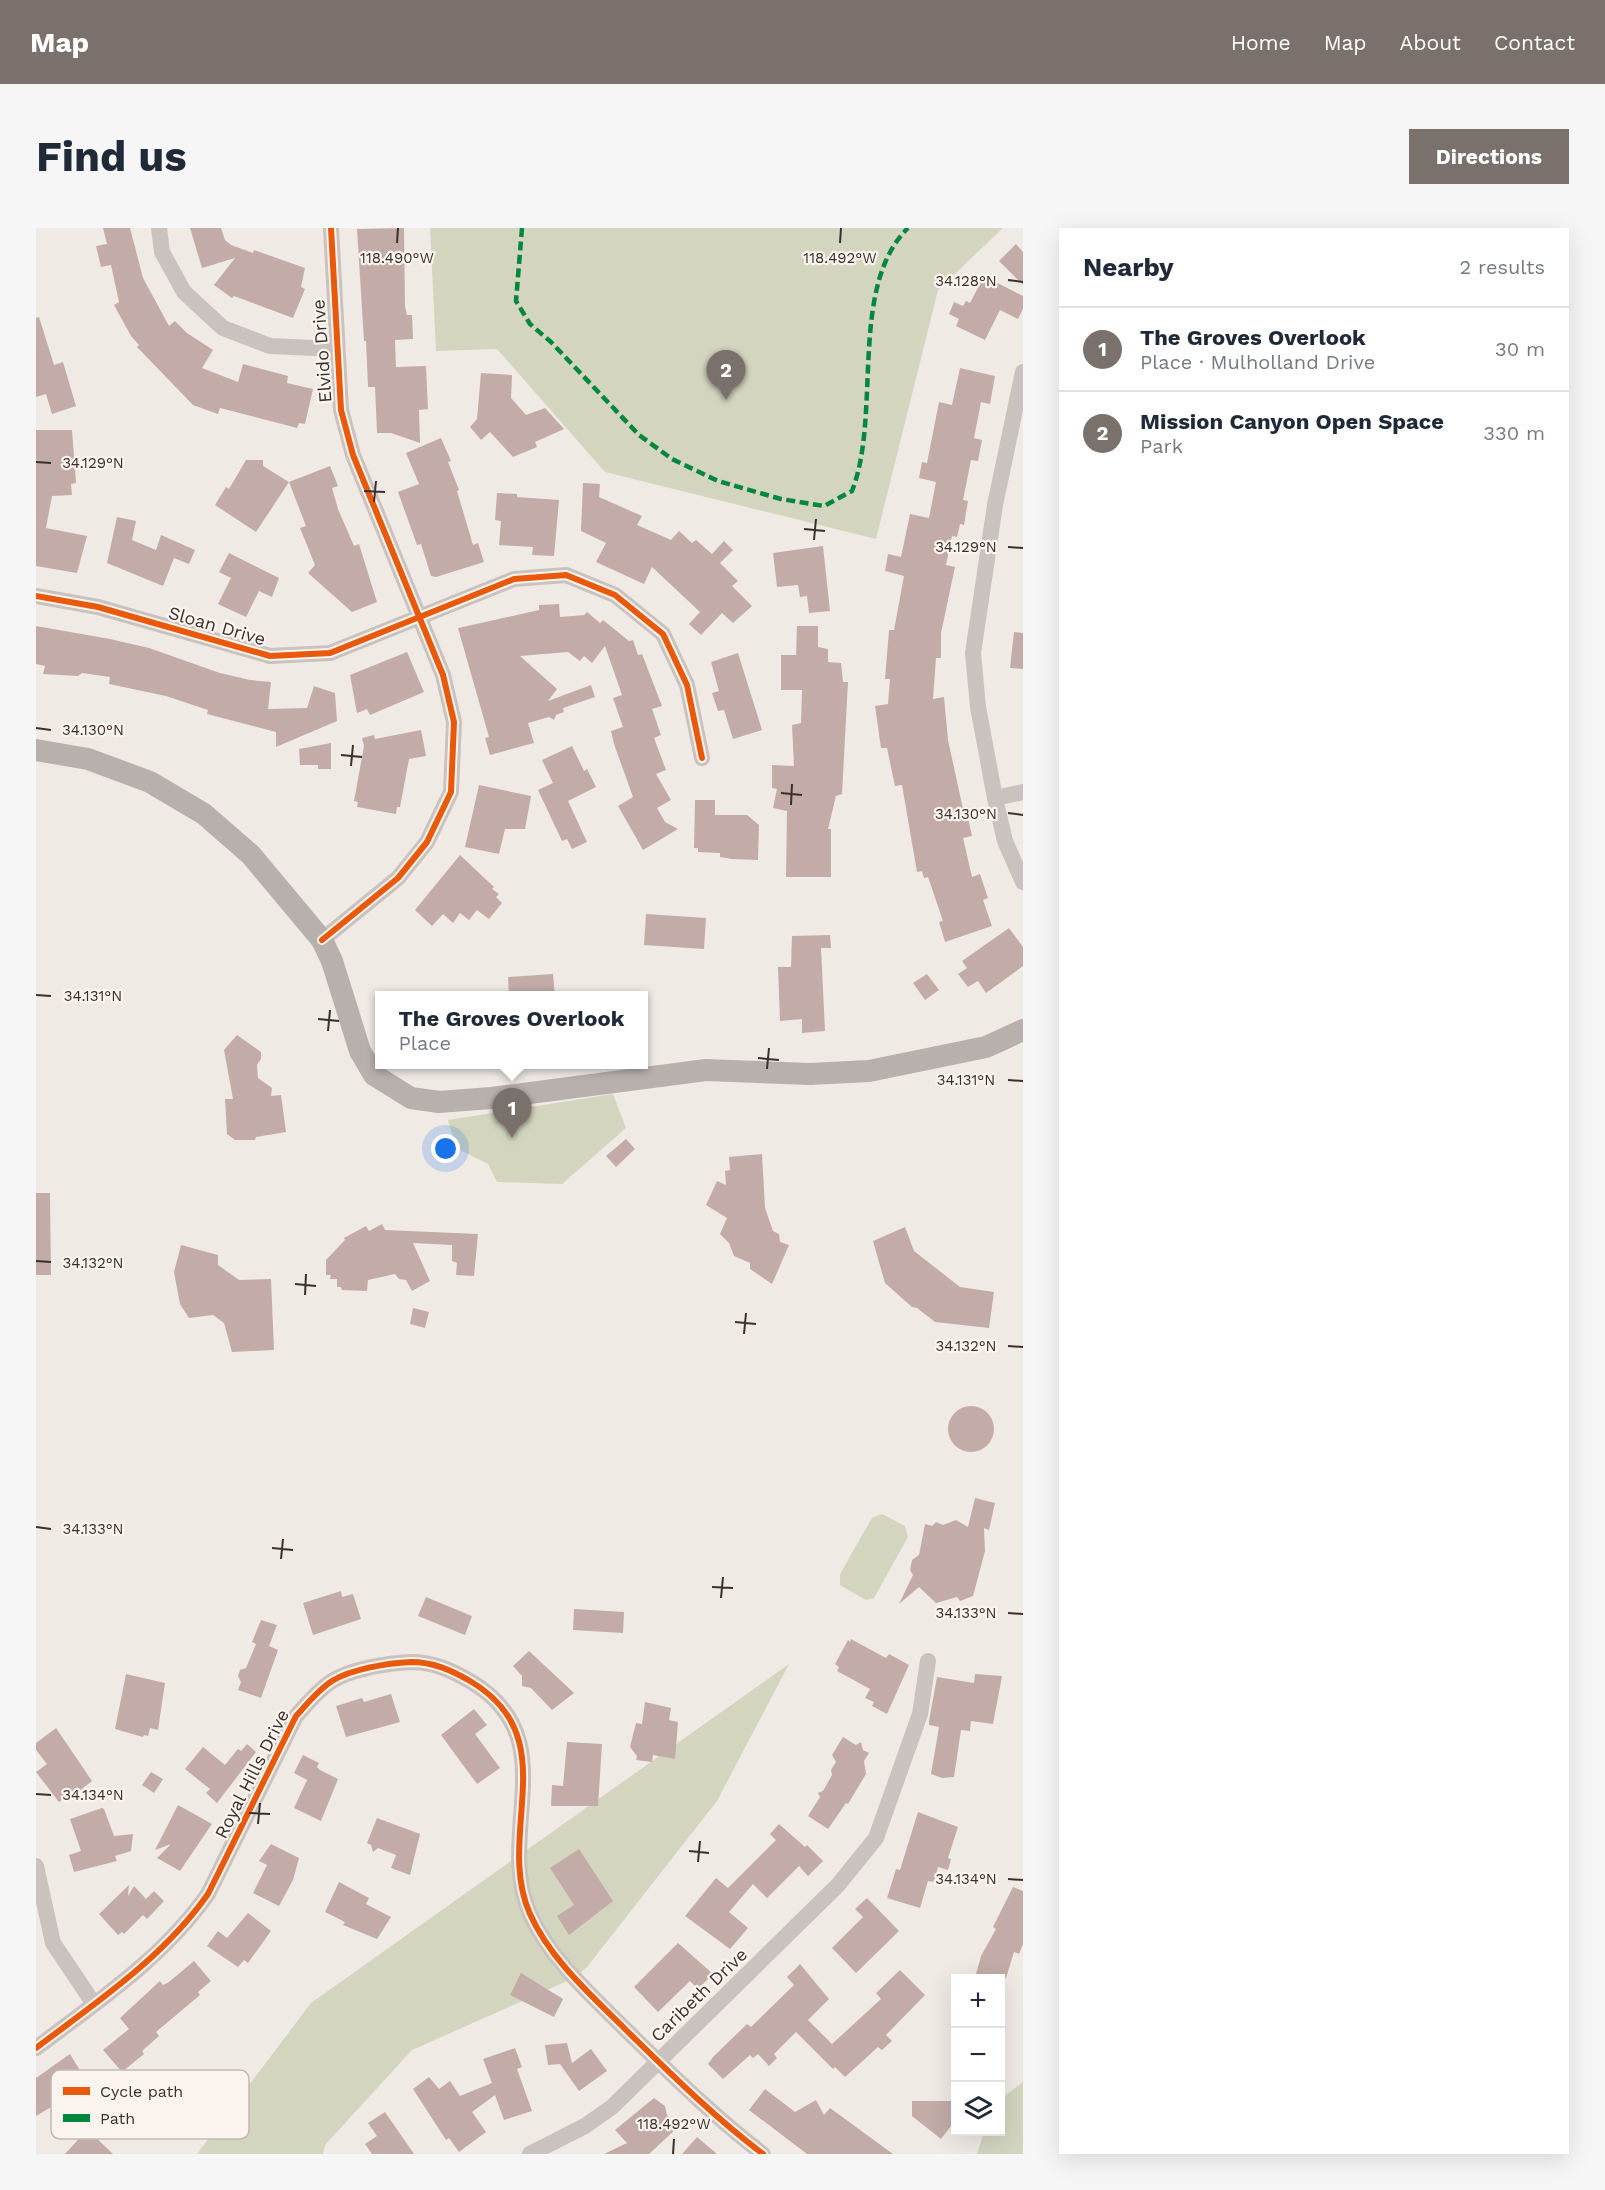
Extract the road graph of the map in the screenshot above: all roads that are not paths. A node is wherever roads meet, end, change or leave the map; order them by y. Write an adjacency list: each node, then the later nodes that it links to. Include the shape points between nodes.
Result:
1 (159, 228): 3 (street, via 162,252 184,292 223,328 270,346)
2 (331, 228): 3 (street, Elvido Drive)
3 (336, 350): 6 (street, Elvido Drive, via 341,410 353,455)
4 (1023, 372): 10 (street, via 995,505 973,653 978,707)
5 (36, 596): 6 (street, Sloan Drive, via 99,608 270,656 330,653)
6 (421, 619): 8 (street, Sloan Drive, via 514,579 566,575 615,595 663,634 687,685); 12 (street, Elvido Drive, via 443,675 454,722 451,792 427,842 398,878)
7 (36, 750): 12 (main road, via 88,759 150,782 204,814 251,855)
8 (702, 758)
9 (1023, 792): 10 (street)
10 (995, 798): 11 (street, via 1005,841)
11 (1023, 882)
12 (321, 940): 13 (main road, via 332,961 360,1051 374,1075 411,1098 439,1102 706,1070 810,1074 868,1071 986,1047)
13 (1023, 1030)
14 (928, 1661): 18 (street, Caribeth Drive, via 920,1714 876,1838 838,1885)
15 (36, 1866): 16 (street, via 53,1943)
16 (94, 2004): 17 (street, Royal Hills Drive); 18 (street, Royal Hills Drive, via 161,1948 202,1903 296,1716 310,1700 333,1680 388,1663 417,1662 447,1668 489,1692 509,1718 524,1755 519,1873 530,1913 574,1978)
17 (36, 2048)
18 (658, 2062): 19 (street, Caribeth Drive, via 612,2108); 20 (street, Royal Hills Drive, via 719,2121)
19 (530, 2154)
20 (763, 2154)

